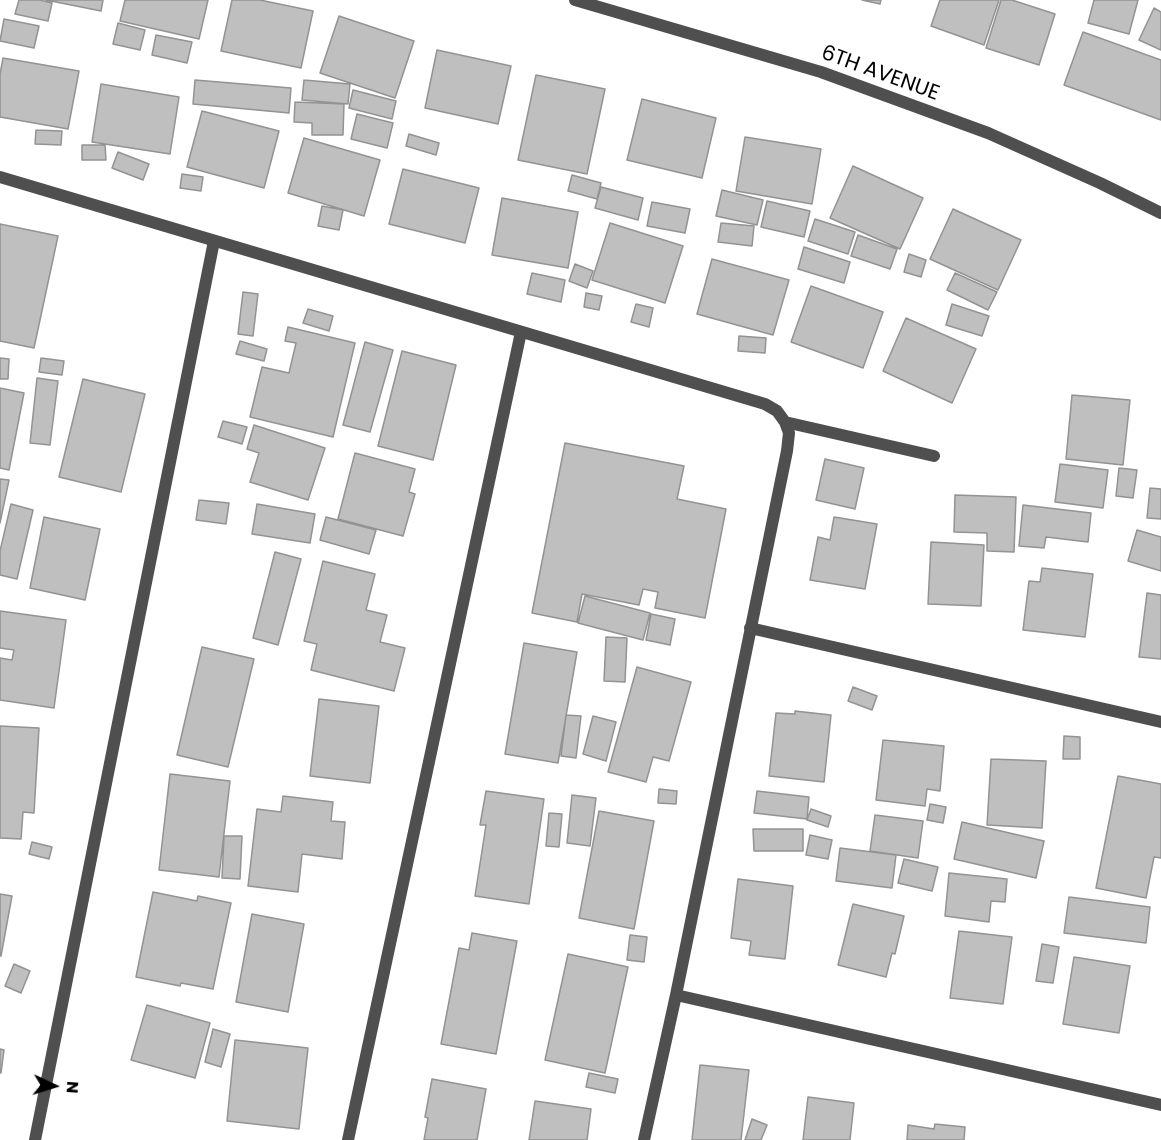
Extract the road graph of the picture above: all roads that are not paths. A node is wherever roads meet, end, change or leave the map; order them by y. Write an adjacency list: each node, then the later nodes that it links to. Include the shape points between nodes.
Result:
1 (575, 0): 3 (street, 6TH AVENUE, via 821,72 988,133)
2 (0, 177): 4 (street)
3 (1161, 213)
4 (214, 241): 5 (street); 12 (street)
5 (520, 332): 6 (street, via 765,404); 13 (street)
6 (785, 422): 7 (street); 8 (street, via 789,433 787,451)
7 (934, 456)
8 (750, 628): 9 (street); 10 (street)
9 (1161, 722)
10 (676, 995): 11 (street); 14 (street)
11 (1161, 1105)
12 (35, 1140)
13 (348, 1140)
14 (644, 1140)

